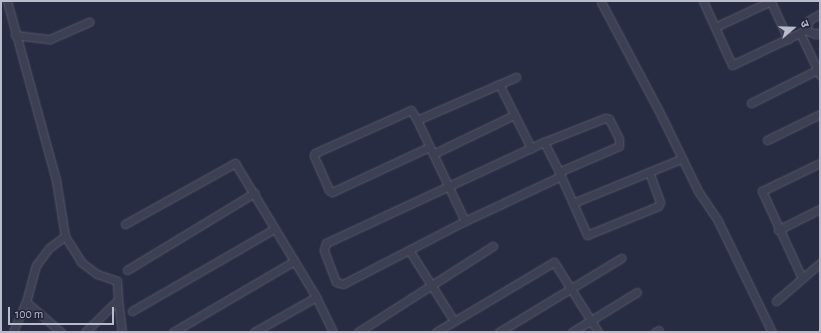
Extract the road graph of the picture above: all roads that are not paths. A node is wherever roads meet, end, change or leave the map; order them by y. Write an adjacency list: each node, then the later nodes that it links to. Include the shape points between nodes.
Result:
1 (7, 1): 10 (street)
2 (703, 1): 7 (street)
3 (601, 2): 24 (street, via 658,109)
4 (771, 2): 7 (street); 11 (street)
5 (820, 14): 8 (street, via 808,20)
6 (89, 22): 10 (street, via 50,39)
7 (715, 27): 11 (street, via 732,65)
8 (803, 31): 9 (street, via 815,34); 11 (street); 12 (street)
9 (820, 32)
10 (15, 35): 36 (street, via 56,180)
11 (788, 39)
12 (819, 73): 15 (street)
13 (516, 77): 14 (street)
14 (499, 84): 17 (street); 18 (street)
15 (750, 103)
16 (820, 114): 19 (street)
17 (514, 115): 22 (street); 23 (street)
18 (417, 120): 21 (street); 21 (street, via 411,110 408,110 315,153 315,160 332,192)
19 (767, 140)
20 (544, 142): 22 (street); 27 (street); 27 (street, via 605,118 619,139 619,146)
21 (429, 147): 23 (street)
22 (531, 148): 28 (street)
23 (432, 154): 28 (street)
24 (681, 159): 26 (street); 66 (street, via 718,221)
25 (820, 163): 35 (street, via 762,191)
26 (649, 172): 30 (street); 30 (street, via 660,202 658,206 644,212 587,235)
27 (560, 174): 30 (street); 32 (street)
28 (448, 186): 32 (street); 38 (street, via 323,246 339,285)
29 (254, 193): 33 (street, via 235,162); 34 (street); 42 (street)
30 (573, 203)
31 (820, 209): 35 (street)
32 (465, 221): 38 (street)
33 (125, 224)
34 (274, 229): 40 (street); 51 (street)
35 (778, 230): 43 (street)
36 (65, 236): 48 (street, via 81,262 97,274 117,281); 50 (street, via 49,248 36,265)
37 (493, 246): 44 (street)
38 (409, 250): 44 (street)
39 (622, 258): 45 (street)
40 (294, 262): 47 (street); 59 (street)
41 (820, 263): 43 (street)
42 (127, 270)
43 (802, 278): 49 (street)
44 (431, 285): 52 (street); 61 (street)
45 (571, 289): 52 (street, via 554,262); 53 (street); 63 (street)
46 (636, 292): 53 (street)
47 (316, 297): 54 (street); 60 (street)
48 (118, 300): 57 (street); 58 (street)
49 (776, 301)
50 (26, 302): 55 (street); 56 (street)
51 (132, 311)
52 (454, 321): 62 (street)
53 (591, 321): 64 (street); 65 (street)
54 (258, 331)
55 (13, 332)
56 (61, 332)
57 (85, 332)
58 (122, 332)
59 (173, 332)
60 (333, 332)
61 (358, 332)
62 (436, 332)
63 (498, 332)
64 (572, 332)
65 (598, 332)
66 (772, 332)

